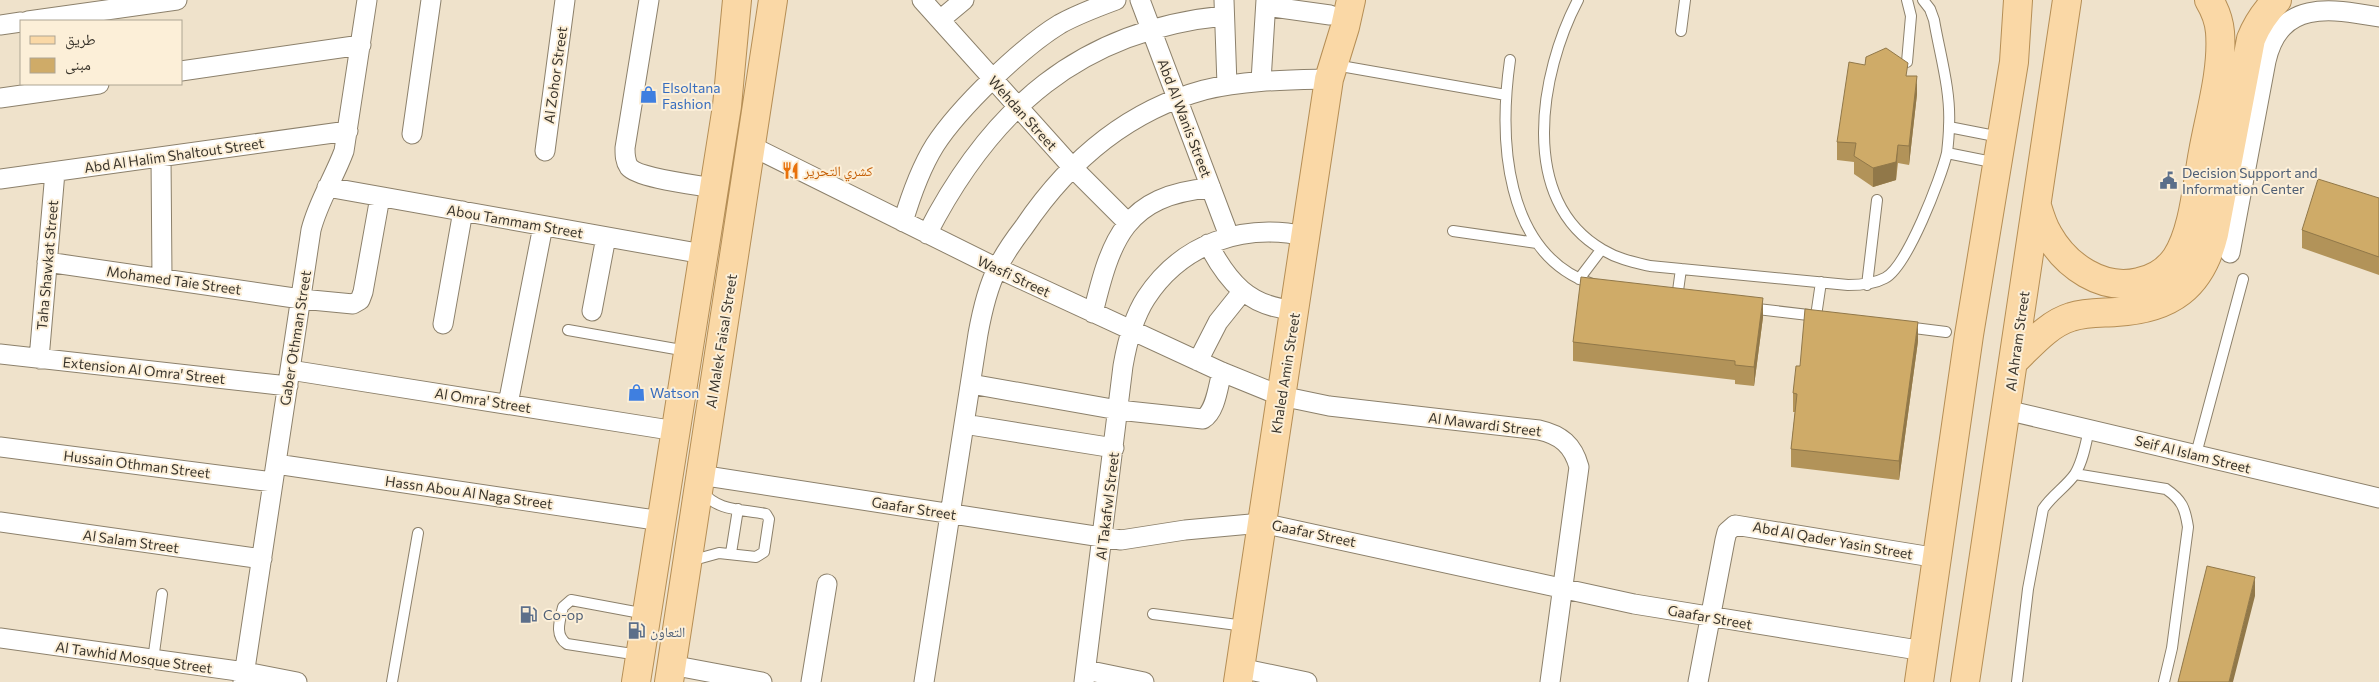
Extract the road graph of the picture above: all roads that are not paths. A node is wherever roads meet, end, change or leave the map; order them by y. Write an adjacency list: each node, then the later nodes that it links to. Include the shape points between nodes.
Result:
1 (177, 0): 24 (street)
2 (367, 0): 30 (street, Gaber Othman Street)
3 (431, 0): 47 (street)
4 (565, 0): 51 (street, Al Zohor Street)
5 (649, 0): 58 (street, via 626,161 629,167 641,174)
6 (736, 0): 42 (main road)
7 (773, 0): 44 (main road, Al Malek Faisal Street)
8 (922, 0): 25 (street, Wehdan Street)
9 (964, 0): 25 (street)
10 (1116, 0): 35 (street, via 1060,24)
11 (1140, 0): 28 (street, Abd Al Wanis Street)
12 (1578, 0): 74 (lane, via 1555,55 1547,91 1544,128 1547,165 1553,190 1565,213)
13 (1685, 0): 29 (lane)
14 (1907, 0): 32 (lane, via 1911,16)
15 (1923, 0): 45 (lane, via 1934,20 1948,99)
16 (2018, 0): 50 (main road, via 2014,62)
17 (2067, 0): 62 (main road, Al Ahram Street)
18 (2209, 0): 62 (main road, via 2220,33 2218,69 2188,227 2176,258 2158,275 2147,280 2128,285 2101,281 2078,268 2055,244)
19 (2277, 0): 102 (main road, via 2257,25 2251,40 2210,251 2195,278 2175,298 2158,305 2085,314 2060,321)
20 (1266, 3): 21 (street); 36 (street)
21 (1338, 5): 34 (main road, Khaled Amin Street, via 1329,48)
22 (1224, 8): 28 (street); 38 (street)
23 (2379, 17): 75 (street, via 2336,10 2305,11 2290,18 2277,31 2269,46)
24 (35, 20)
25 (940, 20): 35 (street, Wehdan Street)
26 (20, 22): 27 (street)
27 (0, 25)
28 (1151, 29): 41 (street, Abd Al Wanis Street); 43 (street, via 1093,53 1047,82)
29 (1681, 31)
30 (360, 45): 33 (street); 46 (street, Gaber Othman Street)
31 (1510, 60): 39 (lane)
32 (1907, 62)
33 (182, 72)
34 (1330, 72): 36 (street); 39 (lane); 70 (main road, Khaled Amin Street)
35 (993, 80): 43 (street, Wehdan Street); 64 (street, via 952,121 935,145 914,188)
36 (1261, 81): 38 (street)
37 (92, 85): 40 (street)
38 (1227, 85): 41 (street)
39 (1506, 95): 72 (lane, via 1505,140 1511,179 1521,212)
40 (0, 98)
41 (1178, 99): 54 (street, via 1111,134); 59 (street, Abd Al Wanis Street)
42 (727, 106): 44 (main road, via 741,116); 48 (main road)
43 (1017, 106): 54 (street, Wehdan Street); 68 (street, via 965,168)
44 (756, 109): 49 (main road, Al Malek Faisal Street)
45 (1949, 127): 50 (lane); 52 (lane)
46 (348, 131): 53 (street, Abd Al Halim Shaltout Street); 57 (street, Gaber Othman Street, via 339,163)
47 (412, 134)
48 (720, 146): 49 (main road, via 736,139); 58 (main road)
49 (751, 146): 64 (street, Wasfi Street); 118 (main road, Al Malek Faisal Street)
50 (1999, 150): 52 (lane); 128 (main road)
51 (545, 151)
52 (1946, 153): 84 (lane, via 1938,181 1907,252 1886,278)
53 (161, 157): 55 (street, Abd Al Halim Shaltout Street); 80 (street)
54 (1072, 167): 65 (street, Wehdan Street); 78 (street, via 1032,216)
55 (55, 172): 56 (street, Abd Al Halim Shaltout Street); 77 (street, Taha Shawkat Street)
56 (0, 179)
57 (327, 187): 60 (street, Abou Tammam Street); 88 (street, Gaber Othman Street, via 313,222)
58 (714, 188): 76 (main road)
59 (1211, 188): 65 (street, via 1172,194 1141,211); 69 (street, Abd Al Wanis Street)
60 (380, 197): 63 (street, Abou Tammam Street); 88 (street, Mohamed Taie Street, via 360,300 349,304)
61 (1877, 200): 84 (lane)
62 (2037, 206): 102 (main road, Al Ahram Street)
63 (463, 212): 66 (street, Abou Tammam Street); 93 (street)
64 (903, 222): 68 (street, Wasfi Street)
65 (1128, 224): 92 (street, via 1106,262)
66 (543, 226): 71 (street, Abou Tammam Street); 107 (street)
67 (1453, 231): 72 (lane)
68 (927, 234): 78 (street, Wasfi Street)
69 (1229, 236): 70 (street, Al Takafwl Street, via 1261,231); 73 (street, Al Takafwl Street)
70 (1305, 236): 90 (main road, Khaled Amin Street)
71 (606, 237): 76 (street, Abou Tammam Street); 91 (street)
72 (1537, 243): 81 (lane)
73 (1208, 244): 86 (street, via 1229,278); 96 (street, Al Takafwl Street, via 1174,266 1159,281 1146,299)
74 (1601, 250): 79 (lane, via 1620,259 1650,266); 81 (lane)
75 (2230, 253)
76 (703, 254): 98 (main road)
77 (47, 262): 80 (street, Mohamed Taie Street); 100 (street, Taha Shawkat Street)
78 (997, 268): 92 (street, Wasfi Street); 105 (street, via 982,312)
79 (1681, 268): 83 (lane); 87 (lane)
80 (162, 278): 88 (street, Mohamed Taie Street)
81 (1578, 279): 85 (lane)
82 (2243, 279): 115 (lane)
83 (1821, 282): 84 (lane); 89 (lane, via 1821,317)
84 (1867, 285)
85 (1602, 287)
86 (1242, 292): 90 (street, via 1259,303); 101 (street, via 1218,322)
87 (1676, 298)
88 (301, 299): 104 (street, Gaber Othman Street)
89 (1742, 307)
90 (1294, 310): 106 (main road, Khaled Amin Street)
91 (592, 311)
92 (1093, 313): 96 (street, Wasfi Street)
93 (443, 324)
94 (1900, 326): 97 (lane)
95 (568, 330): 98 (lane)
96 (1132, 330): 101 (street, Wasfi Street); 108 (street, Al Takafwl Street, via 1123,366)
97 (1946, 332)
98 (688, 351): 112 (main road)
99 (0, 354): 100 (street, Extension Al Omra' Street)
100 (39, 359): 104 (street, Extension Al Omra' Street)
101 (1198, 361): 103 (street, Wasfi Street)
102 (2014, 361): 109 (main road, Al Ahram Street)
103 (1222, 372): 106 (street, Wasfi Street); 108 (street, via 1212,407 1203,419)
104 (289, 378): 107 (street, Al Omra' Street); 116 (street, Gaber Othman Street)
105 (970, 384): 108 (street); 110 (street)
106 (1281, 396): 124 (main road, Khaled Amin Street); 132 (street, Al Mawardi Street, via 1328,406 1539,430 1560,437 1573,449 1579,467)
107 (508, 404): 112 (street, Al Omra' Street)
108 (1118, 410): 114 (street, Al Takafwl Street)
109 (2006, 410): 111 (street, Seif Al Islam Street); 157 (main road, Al Ahram Street)
110 (964, 424): 114 (street); 121 (street)
111 (2089, 428): 115 (street, Seif Al Islam Street); 117 (lane)
112 (676, 431): 122 (main road)
113 (0, 447): 116 (street, Hussain Othman Street)
114 (1114, 448): 126 (street, Al Takafwl Street)
115 (2196, 454): 119 (street, Seif Al Islam Street)
116 (275, 473): 122 (street, Hassn Abou Al Naga Street); 129 (street, Gaber Othman Street)
117 (2075, 474): 158 (lane, via 2043,509 2028,589); 159 (lane, via 2166,489 2185,507 2188,527 2172,648)
118 (699, 481): 120 (lane, via 714,503); 121 (street, Gaafar Street); 130 (main road, Al Malek Faisal Street)
119 (2379, 498)
120 (738, 510): 127 (lane); 127 (lane, via 768,516 766,544 760,557)
121 (950, 514): 126 (street, Gaafar Street); 151 (street)
122 (662, 521): 135 (main road)
123 (0, 522): 129 (street, Al Salam Street)
124 (1262, 523): 126 (street, Gaafar Street, via 1129,539); 132 (street, Gaafar Street); 137 (main road, Khaled Amin Street)
125 (418, 533): 147 (lane)
126 (1104, 538): 144 (street, Al Takafwl Street)
127 (731, 553): 130 (lane, via 707,554)
128 (1938, 558): 136 (street, Abd Al Qader Yasin Street, via 1735,525 1727,532); 139 (main road)
129 (262, 559): 145 (street, Gaber Othman Street)
130 (687, 563): 142 (main road, Al Malek Faisal Street)
131 (827, 584): 150 (street)
132 (1563, 589): 136 (street, Gaafar Street); 154 (street, Al Mawardi Street)
133 (162, 594): 141 (lane)
134 (1153, 614): 137 (lane)
135 (647, 615): 140 (main road); 140 (lane, via 571,600 563,607 558,629 560,638 567,644)
136 (1710, 618): 139 (street, Gaafar Street); 155 (street)
137 (1246, 626): 143 (main road, Khaled Amin Street)
138 (0, 638): 141 (street, Al Tawhid Mosque Street)
139 (1924, 651): 156 (main road)
140 (640, 656): 148 (main road)
141 (153, 660): 145 (street, Al Tawhid Mosque Street)
142 (670, 674): 149 (street)
143 (1239, 675): 153 (street)
144 (1085, 676): 152 (street)
145 (244, 677): 146 (street, Al Tawhid Mosque Street)
146 (298, 682)
147 (392, 682)
148 (636, 682)
149 (762, 682)
150 (811, 682)
151 (924, 682)
152 (1144, 682)
153 (1307, 682)
154 (1550, 682)
155 (1698, 682)
156 (1919, 682)
157 (1965, 682)
158 (2017, 682)
159 (2164, 682)

